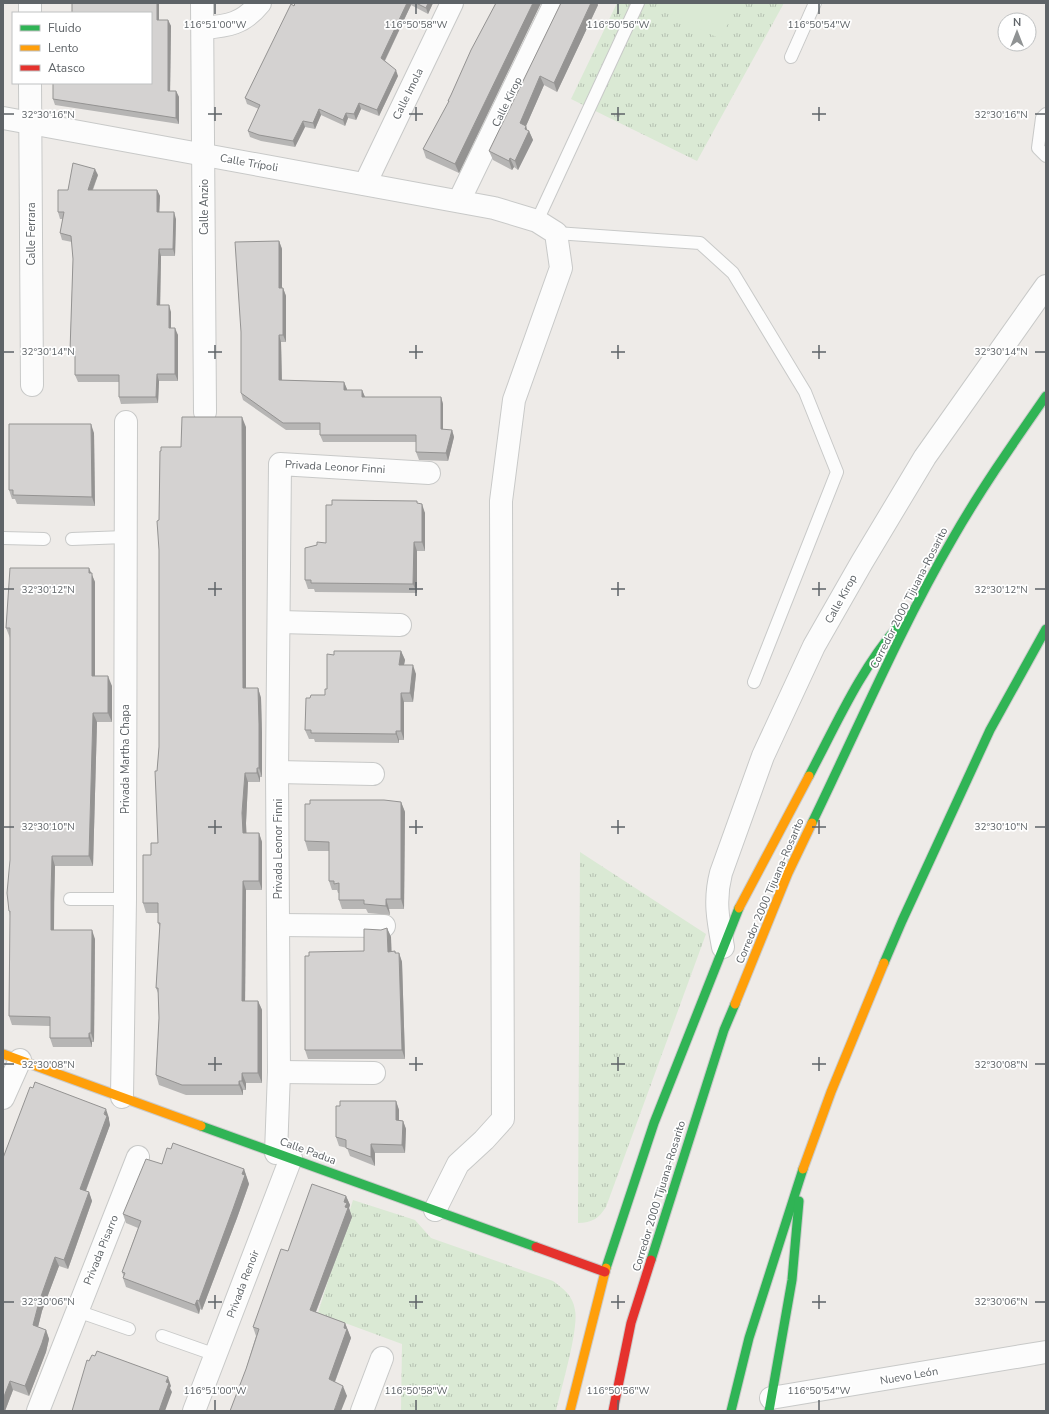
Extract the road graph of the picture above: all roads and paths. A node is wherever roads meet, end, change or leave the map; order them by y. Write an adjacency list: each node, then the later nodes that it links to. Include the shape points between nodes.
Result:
1 (202, 3): 7 (street, Calle Anzio)
2 (260, 3): 7 (street, via 244,19 226,27)
3 (452, 3): 15 (street, Calle Imola)
4 (555, 3): 16 (street, Calle Kirop)
5 (638, 3): 17 (lane)
6 (815, 3): 8 (lane)
7 (202, 28): 13 (street, Calle Anzio)
8 (791, 57)
9 (30, 84): 12 (street, Calle Ferrara)
10 (1046, 114): 14 (lane, via 1042,118 1038,148)
11 (3, 118): 12 (street, Calle Trípoli)
12 (30, 123): 13 (street, Calle Trípoli); 20 (street, Calle Ferrara)
13 (203, 155): 15 (street, Calle Trípoli); 22 (street, Calle Anzio)
14 (1046, 156)
15 (365, 184): 16 (street, Calle Trípoli)
16 (459, 201): 17 (street, Calle Trípoli)
17 (537, 221): 18 (street, Calle Trípoli)
18 (556, 234): 33 (lane, via 700,243 733,273 805,392 837,472); 49 (street, via 561,268 514,400 501,501 503,1119 458,1164)
19 (1046, 286): 40 (street, Calle Kirop, via 925,457 814,646 763,756 721,873 716,890 716,907)
20 (32, 385)
21 (1046, 396): 29 (main road, Corredor 2000 Tijuana-Rosarito, via 953,537)
22 (205, 412)
23 (126, 422): 25 (street, Privada Martha Chapa)
24 (428, 473): 30 (street, Privada Leonor Finni, via 280,464)
25 (125, 537): 28 (lane); 37 (street, Privada Martha Chapa)
26 (3, 538): 27 (lane)
27 (44, 539)
28 (72, 539)
29 (919, 600): 40 (main road, via 879,648 867,668 772,842 740,905); 62 (main road, Corredor 2000 Tijuana-Rosarito, via 788,873 724,1030 631,1323)
30 (279, 622): 31 (street); 34 (street, Privada Leonor Finni)
31 (400, 624)
32 (1046, 629): 48 (main road, via 990,730 902,921 831,1092)
33 (754, 682)
34 (278, 772): 35 (street); 38 (street, Privada Leonor Finni)
35 (373, 774)
36 (70, 899): 37 (lane)
37 (125, 899): 44 (street, Privada Martha Chapa)
38 (279, 925): 39 (street); 42 (street, Privada Leonor Finni)
39 (384, 926)
40 (723, 947): 50 (main road, via 654,1123)
41 (12, 1057): 44 (main road, Calle Padua); 45 (street)
42 (279, 1072): 43 (street); 46 (street, Privada Leonor Finni)
43 (374, 1073)
44 (122, 1097): 46 (main road, Calle Padua)
45 (3, 1098)
46 (284, 1155): 49 (main road, Calle Padua); 55 (street, Privada Renoir)
47 (138, 1157): 51 (street, Privada Pisarro)
48 (800, 1176): 57 (main road, via 798,1234 791,1298); 63 (main road, via 749,1338)
49 (435, 1210): 50 (main road, Calle Padua)
50 (605, 1272): 61 (main road)
51 (77, 1311): 52 (lane); 58 (street, Privada Pisarro)
52 (129, 1329)
53 (162, 1336): 55 (lane)
54 (1046, 1352): 57 (street, Nuevo León)
55 (216, 1355): 59 (street, Privada Renoir)
56 (382, 1358): 60 (street)
57 (770, 1405)
58 (38, 1411)
59 (194, 1411)
60 (362, 1411)
61 (570, 1411)
62 (613, 1411)
63 (731, 1411)

